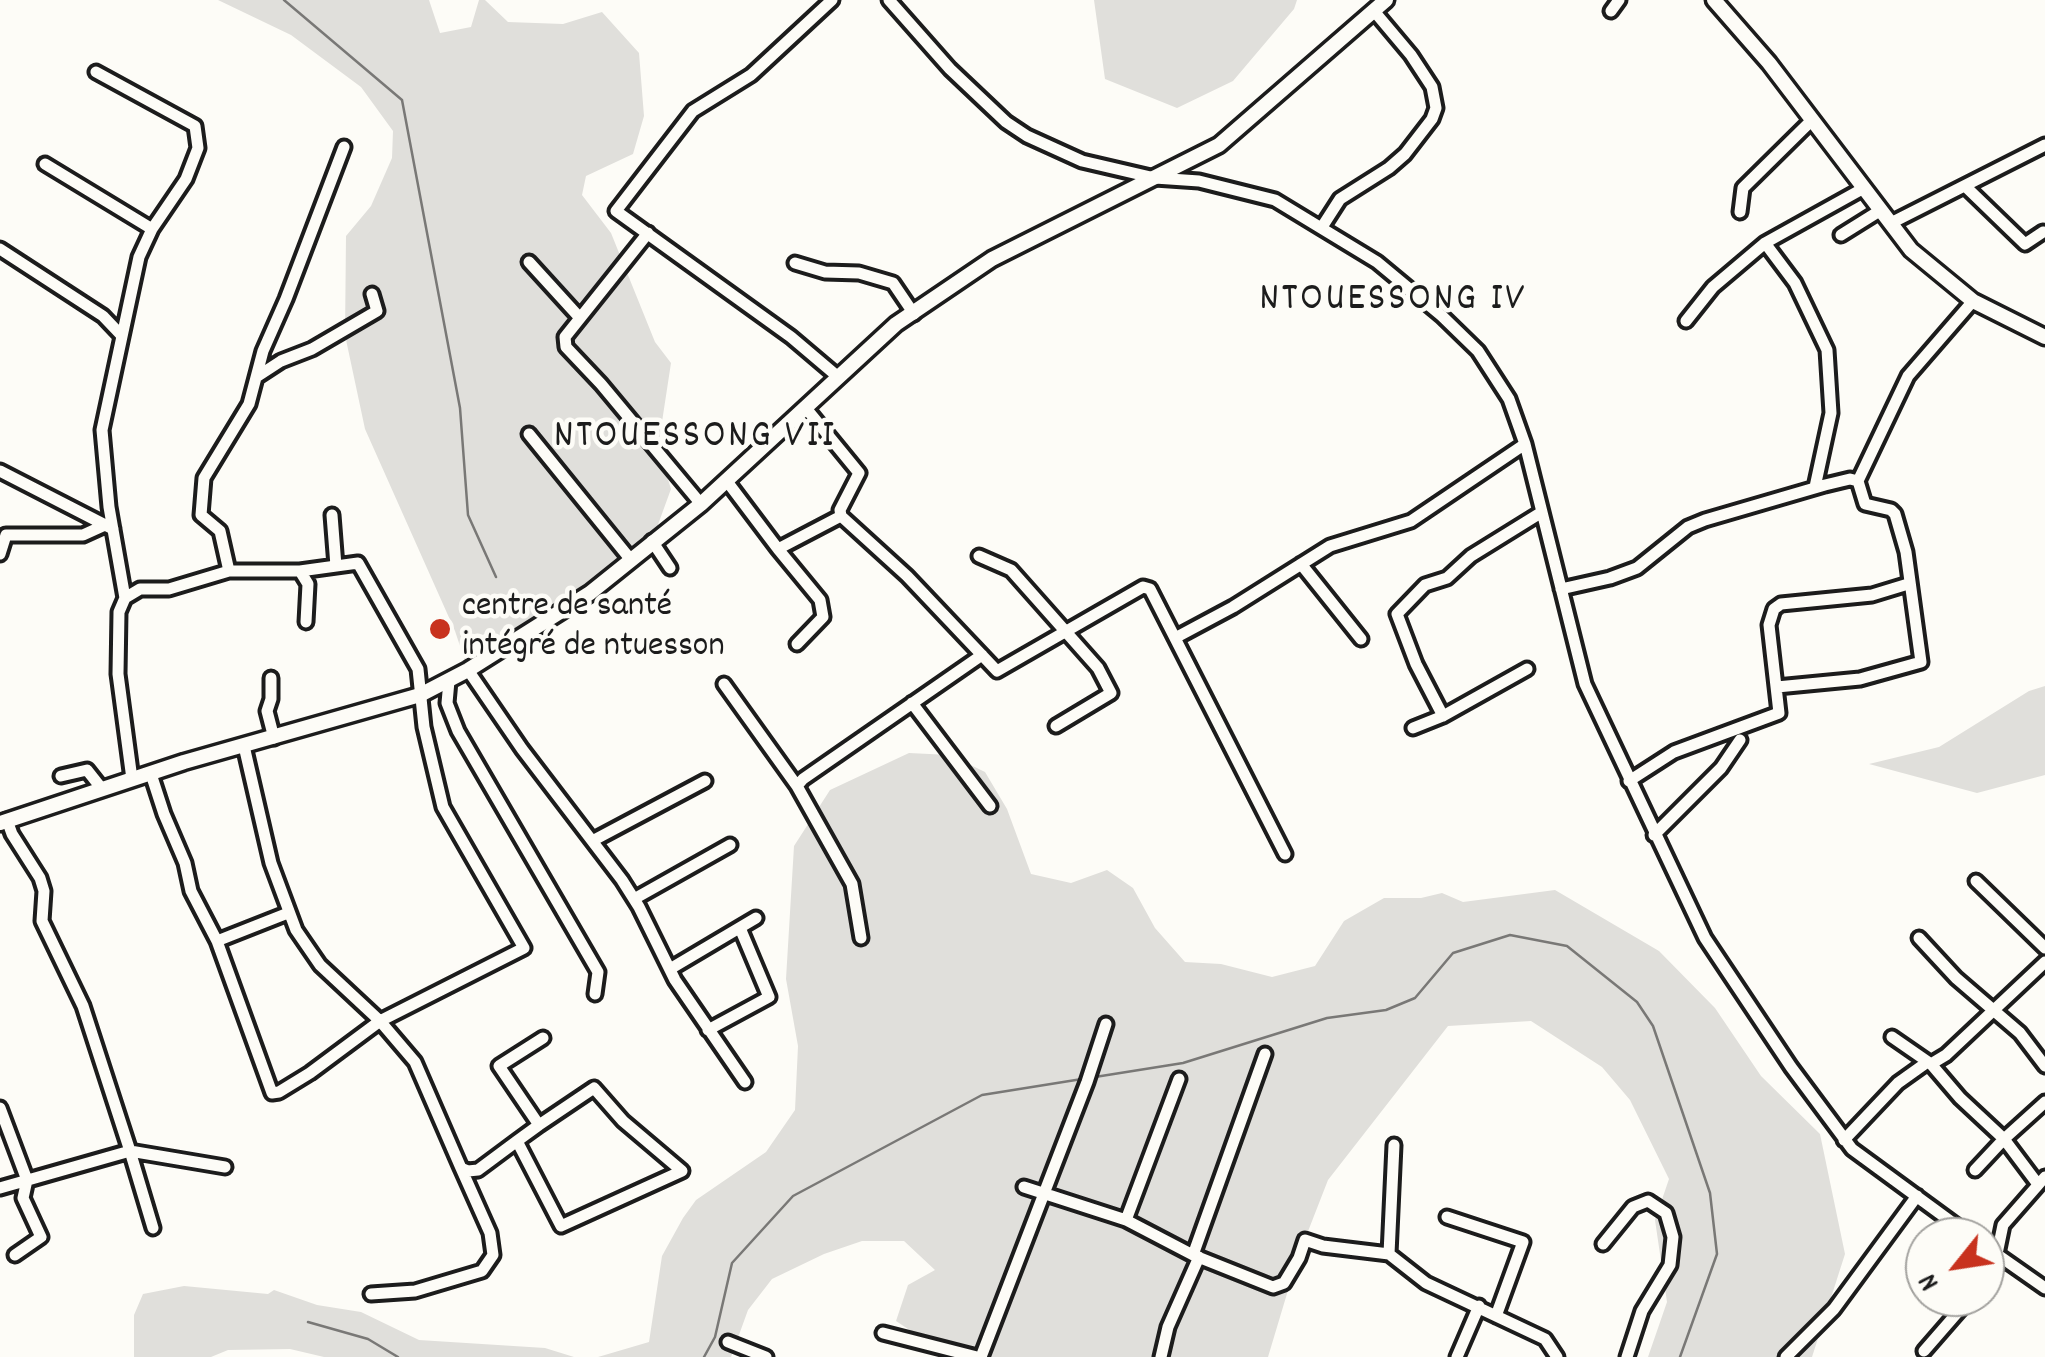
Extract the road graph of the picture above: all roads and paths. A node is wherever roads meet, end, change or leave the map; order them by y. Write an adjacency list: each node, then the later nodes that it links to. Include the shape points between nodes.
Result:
1 (832, 0): 19 (street, via 752,74 693,111 616,211)
2 (889, 0): 11 (street, via 1006,122 1067,157)
3 (1386, 0): 5 (street)
4 (1714, 0): 7 (street)
5 (1374, 11): 11 (street, via 1219,145); 16 (street, via 1432,87 1436,108 1405,154 1340,199)
6 (96, 72): 17 (street, via 195,126 198,148 186,179)
7 (1812, 120): 13 (street); 14 (street, via 1743,188)
8 (2045, 145): 12 (street)
9 (344, 146): 32 (street)
10 (45, 164): 17 (street)
11 (1155, 178): 16 (street, via 1276,200); 27 (street, via 983,264)
12 (1964, 186): 15 (street); 18 (street, via 2025,244)
13 (1864, 188): 15 (street); 21 (street)
14 (1740, 212)
15 (1886, 216): 20 (street); 26 (street, via 1911,250)
16 (1322, 227): 36 (street, via 1377,262 1478,351 1509,400)
17 (152, 229): 30 (street, via 131,283)
18 (2043, 232)
19 (648, 233): 28 (street); 33 (street)
20 (1841, 235)
21 (1764, 242): 29 (street); 40 (street, via 1795,283 1826,350 1831,414)
22 (0, 250): 30 (street, via 103,316)
23 (529, 262): 28 (street)
24 (795, 263): 27 (street, via 893,284)
25 (372, 294): 32 (street, via 377,311)
26 (1974, 301): 31 (street); 39 (street, via 1908,376)
27 (913, 313): 33 (street)
28 (580, 318): 41 (street, via 565,337 566,347)
29 (1686, 321)
30 (122, 336): 45 (street, via 102,430)
31 (2045, 337)
32 (258, 376): 54 (street, via 249,404 204,478 201,516 220,531)
33 (837, 376): 34 (street)
34 (804, 407): 38 (street); 44 (street, via 860,473)
35 (530, 434): 50 (street)
36 (1524, 444): 42 (street); 51 (street, via 1411,520 1330,546)
37 (0, 471): 45 (street)
38 (726, 480): 41 (street); 47 (street)
39 (1858, 481): 40 (street); 56 (street, via 1864,504 1895,514)
40 (1815, 487): 57 (street, via 1694,524 1637,568)
41 (701, 504): 46 (street)
42 (1542, 512): 57 (street); 73 (street, via 1447,578 1425,585 1397,614)
43 (332, 515): 52 (street)
44 (841, 516): 47 (street); 64 (street)
45 (109, 527): 48 (street, via 82,535 6,535); 58 (street)
46 (652, 540): 50 (street); 53 (street)
47 (778, 549): 63 (street, via 820,600 823,617)
48 (0, 554)
49 (979, 556): 60 (street, via 1011,570)
50 (631, 560): 66 (street)
51 (1302, 564): 61 (street); 62 (street)
52 (336, 566): 55 (street); 71 (street, via 358,562 418,668)
53 (670, 568)
54 (229, 571): 55 (street); 58 (street, via 169,588 140,588)
55 (300, 571): 59 (street, via 308,584)
56 (1908, 584): 70 (street, via 1774,609 1768,625); 70 (street, via 1921,662 1860,679)
57 (1561, 589): 83 (street, via 1585,684)
58 (125, 598): 81 (street, via 118,674)
59 (306, 622)
60 (1066, 632): 61 (street, via 1145,586); 64 (street, via 1002,671); 74 (street, via 1111,693)
61 (1175, 638): 91 (street)
62 (1360, 639)
63 (797, 644)
64 (982, 655): 72 (street)
65 (1527, 669): 73 (street)
66 (468, 670): 68 (street); 89 (street)
67 (271, 678): 76 (street)
68 (449, 681): 71 (street); 103 (street, via 447,703 458,731 598,972)
69 (724, 684): 84 (street)
70 (1776, 687): 83 (street, via 1779,713 1674,752)
71 (420, 695): 76 (street); 105 (street, via 443,807 524,948)
72 (912, 703): 84 (street); 86 (street)
73 (1443, 716): 75 (street)
74 (1056, 726)
75 (1412, 728)
76 (274, 738): 78 (street)
77 (1740, 740): 88 (street, via 1722,768)
78 (244, 746): 79 (street); 94 (street)
79 (151, 774): 81 (street); 99 (street, via 191,891)
80 (60, 776): 85 (street, via 88,770)
81 (132, 779): 85 (street)
82 (705, 780): 89 (street)
83 (1629, 781): 88 (street)
84 (797, 786): 97 (street, via 852,884)
85 (102, 788): 87 (street)
86 (990, 806)
87 (3, 822): 122 (street, via 40,878 42,921 86,1014)
88 (1654, 834): 119 (street, via 1711,948)
89 (594, 840): 93 (street)
90 (730, 845): 93 (street)
91 (1284, 854)
92 (1976, 881): 100 (street)
93 (634, 899): 102 (street)
94 (288, 913): 99 (street); 105 (street, via 320,965)
95 (756, 918): 96 (street)
96 (740, 928): 102 (street); 107 (street, via 769,997)
97 (862, 938)
98 (1918, 938): 104 (street)
99 (217, 941): 105 (street, via 272,1093)
100 (2043, 942)
101 (2045, 962): 104 (street)
102 (670, 969): 107 (street)
103 (596, 994)
104 (1993, 1012): 111 (street); 112 (street)
105 (380, 1021): 124 (street, via 415,1062)
106 (1106, 1024): 130 (street)
107 (708, 1030): 114 (street)
108 (1892, 1037): 111 (street)
109 (542, 1038): 117 (street, via 499,1066)
110 (1265, 1054): 140 (street)
111 (1928, 1064): 118 (street); 119 (street, via 1898,1083)
112 (2045, 1066)
113 (1179, 1079): 134 (street)
114 (745, 1082)
115 (2045, 1102): 118 (street)
116 (0, 1108): 126 (street)
117 (539, 1124): 120 (street); 120 (street, via 594,1088 622,1122 682,1171 561,1226)
118 (2004, 1139): 125 (street); 127 (street)
119 (1844, 1140): 131 (street)
120 (517, 1141): 124 (street, via 478,1170)
121 (1394, 1146): 138 (street)
122 (130, 1151): 123 (street); 126 (street); 136 (street)
123 (226, 1167)
124 (462, 1168): 143 (street, via 494,1255 482,1270 414,1291)
125 (1975, 1170)
126 (27, 1180): 129 (street); 139 (street, via 23,1198 41,1236)
127 (2041, 1180): 135 (street)
128 (1024, 1187): 130 (street)
129 (0, 1188)
130 (1042, 1195): 134 (street); 151 (street)
131 (1916, 1196): 133 (street); 156 (street, via 1834,1310)
132 (1447, 1217): 145 (street, via 1523,1242)
133 (1945, 1217)
134 (1126, 1220): 140 (street)
135 (2005, 1222)
136 (153, 1228)
137 (1602, 1244): 155 (street, via 1632,1207 1648,1201 1666,1214 1673,1237 1670,1265 1642,1311)
138 (1389, 1254): 140 (street, via 1305,1240 1276,1287); 144 (street, via 1426,1283)
139 (15, 1255)
140 (1196, 1256): 152 (street)
141 (2005, 1260): 142 (street)
142 (2045, 1288)
143 (371, 1294)
144 (1478, 1306): 145 (street); 153 (street)
145 (1496, 1316): 154 (street, via 1544,1339)
146 (1954, 1317): 149 (street)
147 (883, 1333): 151 (street)
148 (728, 1342): 150 (street)
149 (1924, 1351)
150 (766, 1357)
151 (979, 1357)
152 (1161, 1357)
153 (1457, 1357)
154 (1557, 1357)
155 (1627, 1357)
156 (1786, 1357)

